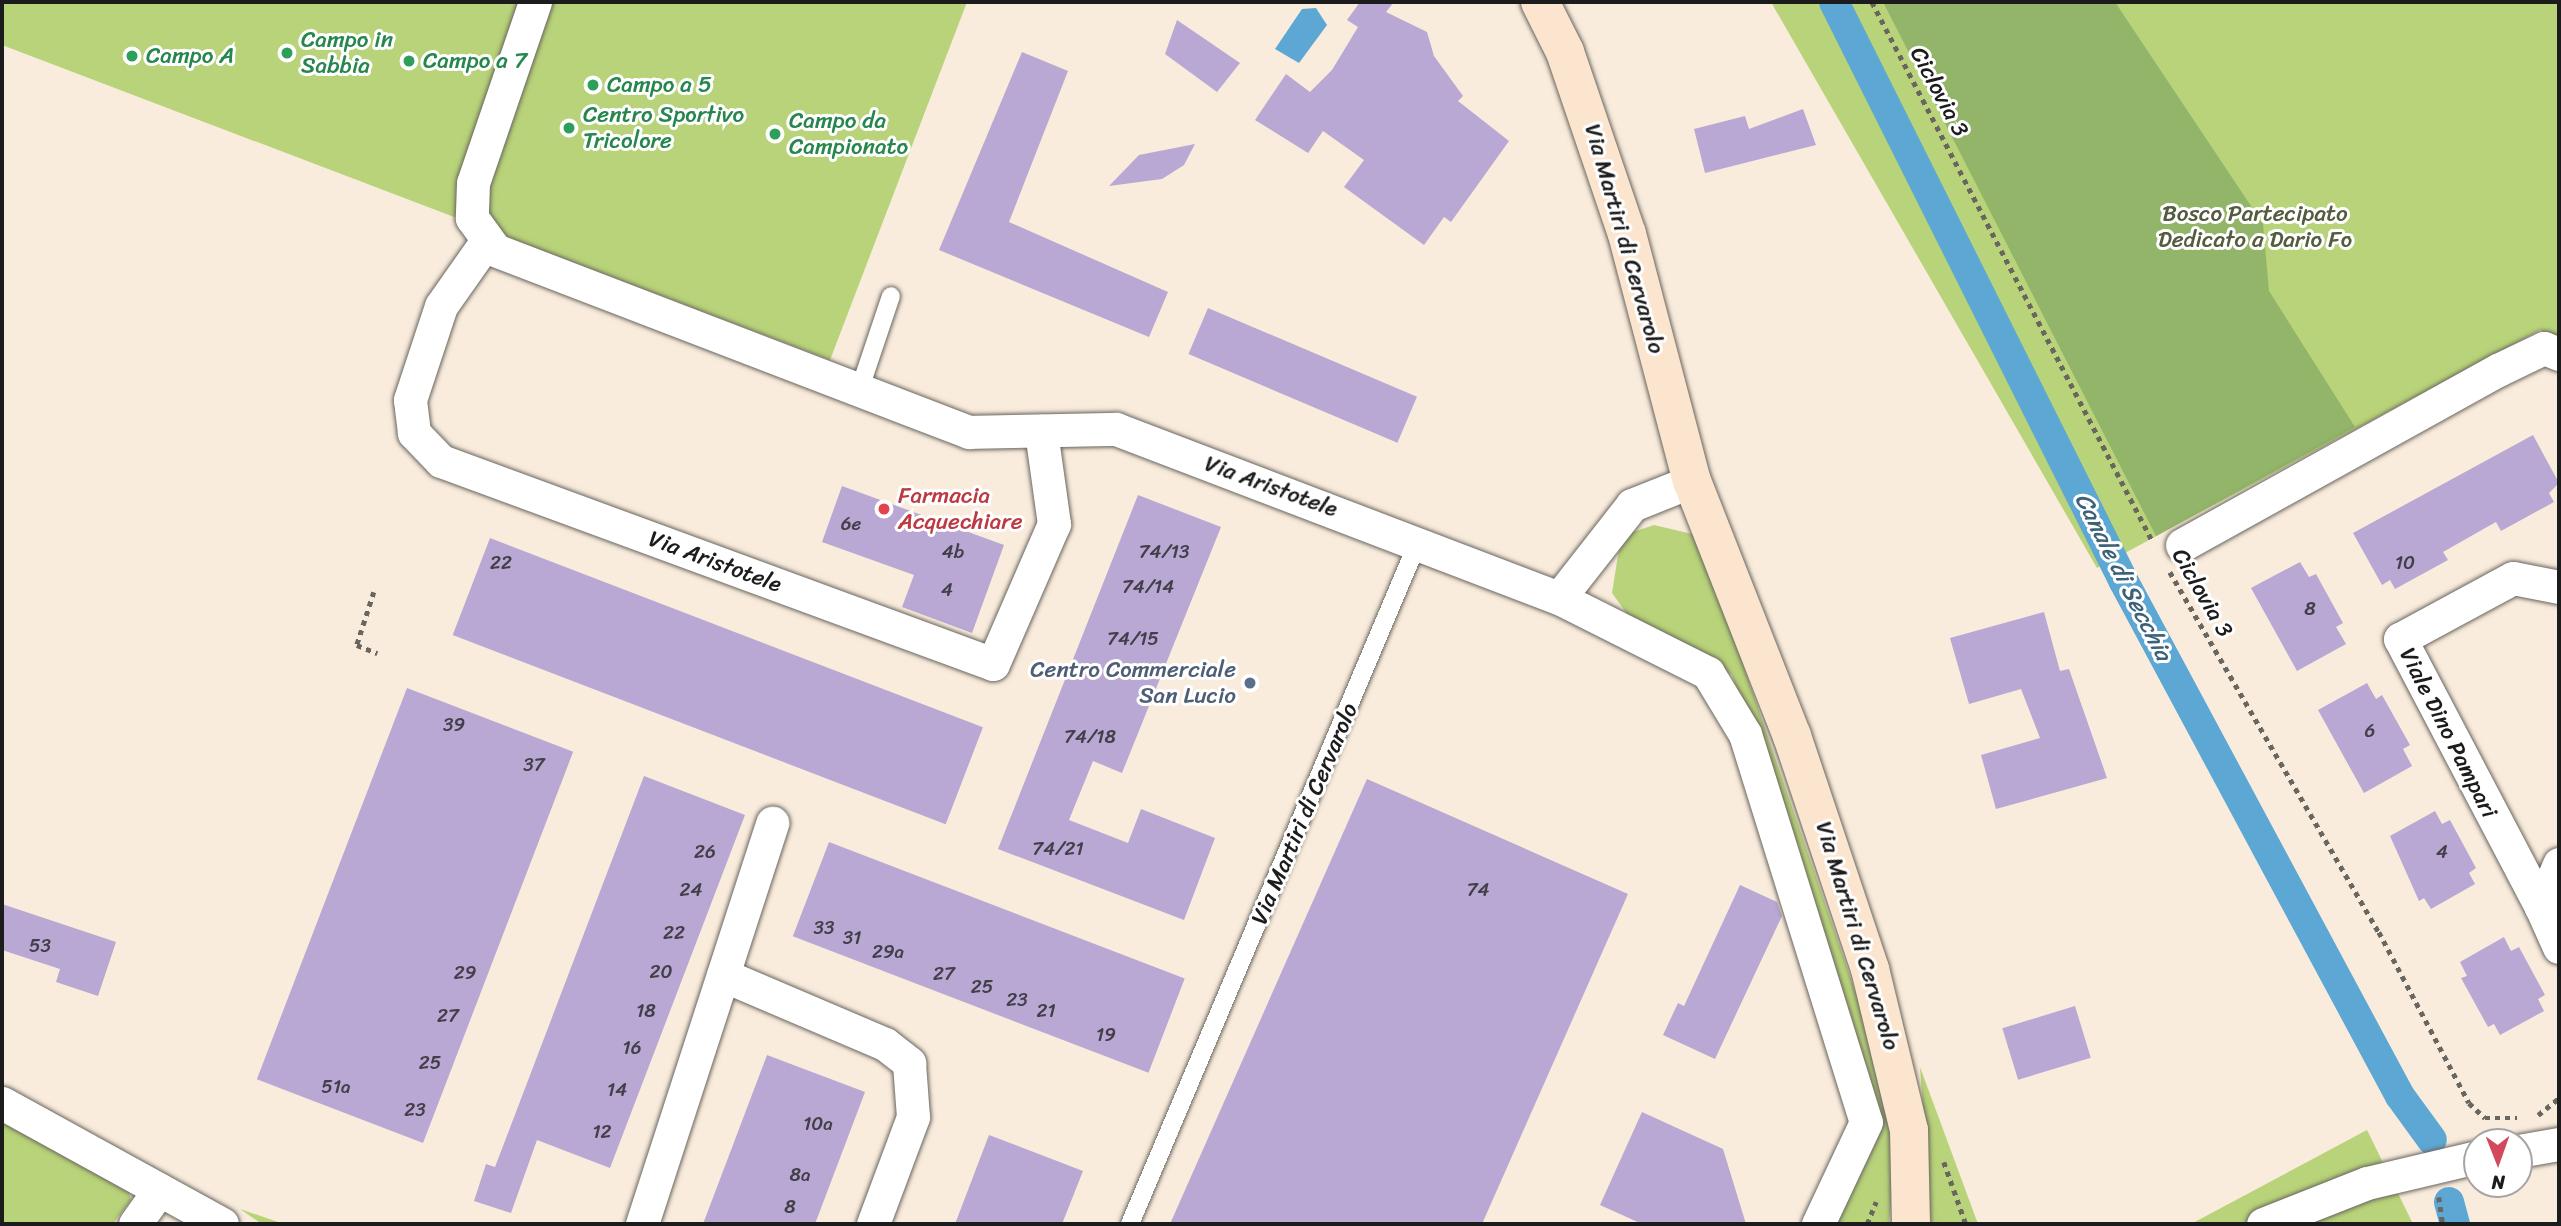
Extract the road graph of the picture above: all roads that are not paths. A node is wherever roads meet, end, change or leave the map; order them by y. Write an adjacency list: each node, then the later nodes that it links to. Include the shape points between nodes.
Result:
1 (535, 2): 3 (street, via 472,183 472,218)
2 (1539, 2): 8 (main road, Via Martiri di Cervarolo, via 1565,52 1628,234)
3 (486, 242): 6 (street, Via Aristotele, via 513,260); 7 (street, Via Aristotele, via 441,306 410,400 414,433 441,461 993,664 1054,524)
4 (891, 296): 6 (lane)
5 (2559, 354): 10 (street, via 2544,348 2498,370)
6 (859, 391): 7 (street, Via Aristotele, via 969,432)
7 (1041, 431): 9 (street, Via Aristotele, via 1116,429)
8 (1692, 481): 12 (street, via 1632,505); 23 (main road, Via Martiri di Cervarolo, via 1792,736 1870,969 1902,1082)
9 (1418, 542): 12 (street, Via Martiri di Cervarolo); 28 (lane, Via Martiri di Cervarolo)
10 (2166, 550)
11 (2559, 587): 15 (street, Viale Dino Pampari, via 2514,578 2400,639)
12 (1559, 598): 29 (street, Via Martiri di Cervarolo, via 1709,673 1745,734 1866,1122)
13 (772, 823): 17 (street)
14 (2559, 864): 15 (street)
15 (2541, 907): 16 (street, Viale Dino Pampari)
16 (2559, 947)
17 (723, 975): 26 (street); 27 (street, via 885,1044 909,1063 913,1117)
18 (2, 1103): 22 (street)
19 (2559, 1144): 20 (street)
20 (2533, 1149)
21 (2463, 1160): 30 (street, via 2367,1183)
22 (159, 1190): 24 (street); 25 (street)
23 (1914, 1217)
24 (135, 1224)
25 (222, 1224)
26 (642, 1224)
27 (873, 1224)
28 (1130, 1224)
29 (1818, 1224)
30 (2263, 1224)

